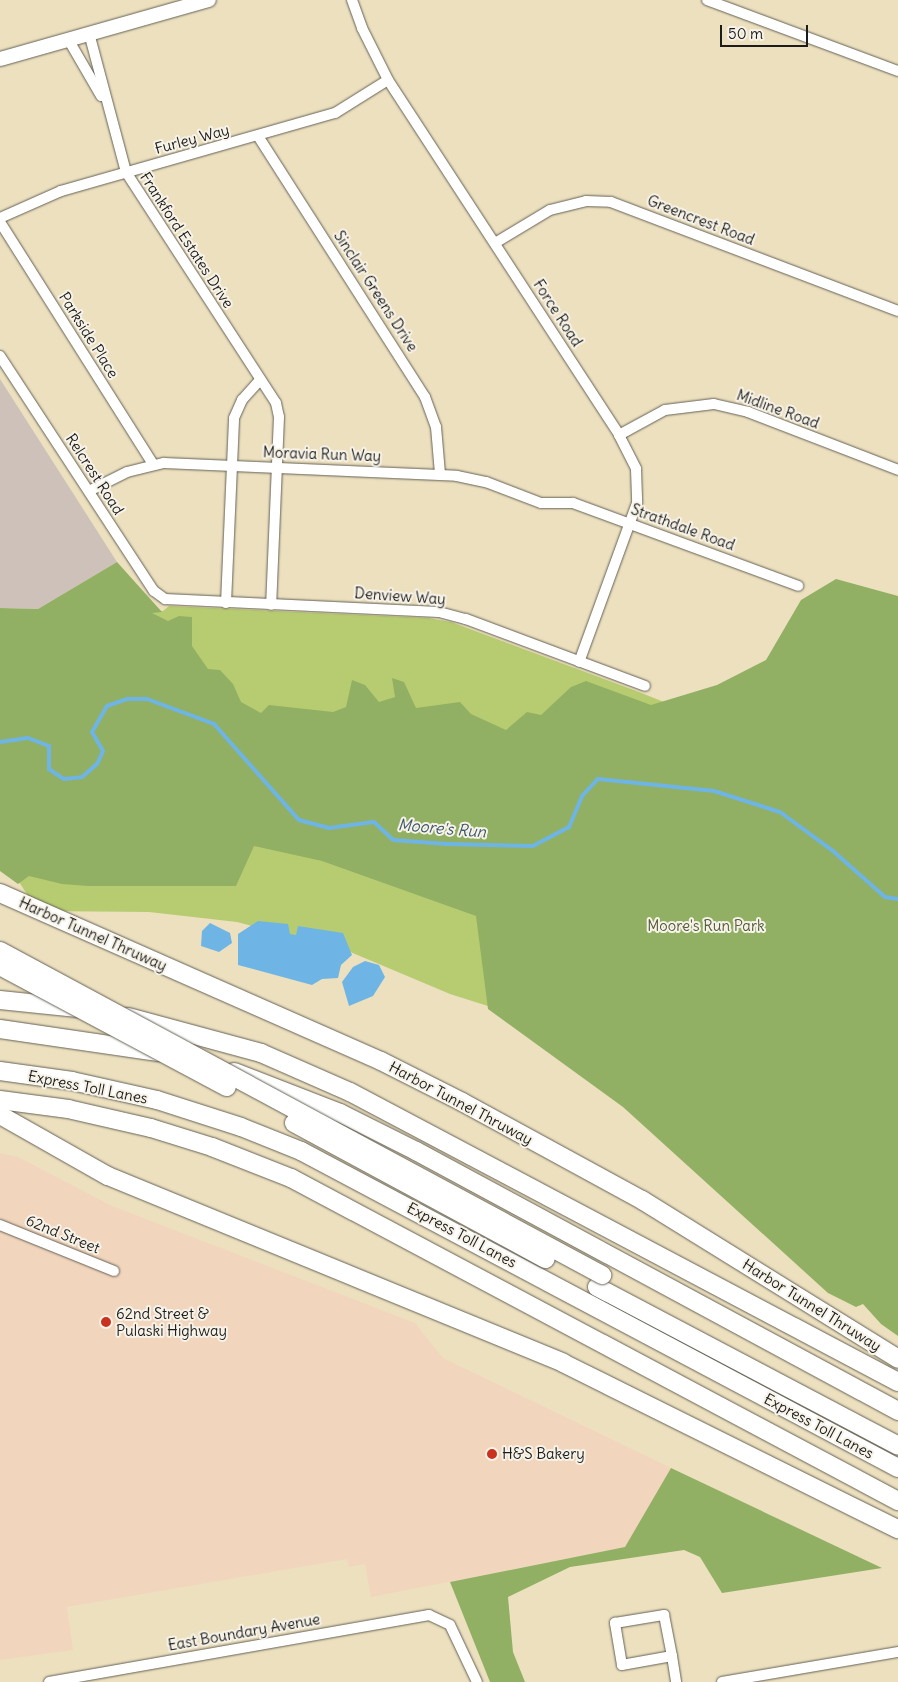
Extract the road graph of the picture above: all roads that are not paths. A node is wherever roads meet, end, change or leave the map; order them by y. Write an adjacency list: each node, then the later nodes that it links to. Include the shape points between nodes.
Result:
1 (209, 0): 4 (street)
2 (352, 0): 8 (street, Force Road)
3 (707, 0): 7 (street)
4 (89, 33): 5 (street); 9 (street, Frankford Estates Drive)
5 (68, 38): 6 (street); 9 (street, Frankford Estates Drive)
6 (0, 59)
7 (898, 71)
8 (388, 80): 10 (street, Furley Way, via 335,113); 14 (street, Force Road)
9 (108, 107): 11 (street, Frankford Estates Drive)
10 (258, 136): 11 (street, Furley Way); 23 (street, Sinclair Greens Drive, via 425,397 436,427)
11 (126, 172): 12 (street, Furley Way, via 60,191); 17 (street, Frankford Estates Drive)
12 (0, 218)
13 (0, 222): 19 (street, Parkside Place)
14 (495, 243): 15 (street, Greencrest Road, via 550,210 586,201 611,202); 18 (street, Force Road)
15 (898, 311)
16 (0, 356): 24 (street, Relcrest Road)
17 (259, 381): 20 (street, via 242,400 234,418); 21 (street, Frankford Estates Drive, via 276,403)
18 (620, 435): 22 (street, Midline Road, via 665,410 714,404 748,412); 26 (street, Force Road, via 637,476 637,503)
19 (153, 464): 20 (street, Moravia Run Way); 24 (street, Moravia Run Way, via 121,474)
20 (231, 466): 21 (street, Moravia Run Way); 29 (street)
21 (277, 467): 23 (street, Moravia Run Way); 30 (street, Frankford Estates Drive)
22 (898, 470)
23 (440, 474): 25 (street, Moravia Run Way, via 472,479 541,503)
24 (89, 491): 28 (street, Relcrest Road, via 154,591)
25 (556, 504): 26 (street, Strathdale Road, via 573,503)
26 (630, 523): 27 (street, Strathdale Road); 31 (street, Force Road)
27 (798, 586)
28 (171, 601): 29 (street, Denview Way)
29 (226, 603): 30 (street, Denview Way)
30 (272, 605): 31 (street, Denview Way, via 439,612)
31 (579, 662): 32 (street, Denview Way)
32 (645, 686)
33 (0, 893): 44 (highway, Harbor Tunnel Thruway, via 381,1060 642,1200)
34 (0, 951): 43 (highway, Express Toll Lanes, bridge)
35 (0, 966): 43 (highway, Express Toll Lanes, bridge)
36 (0, 1000): 45 (highway, via 97,1010 184,1030 261,1053 350,1092 427,1131)
37 (0, 1029): 46 (highway, via 180,1055 256,1079 340,1113)
38 (0, 1072): 49 (highway, Express Toll Lanes, via 72,1082 150,1099 241,1127 301,1151)
39 (0, 1100): 50 (highway, via 68,1109 144,1126 212,1147 291,1178)
40 (0, 1115): 51 (highway, via 108,1176 564,1363)
41 (0, 1226): 42 (street, 62nd Street)
42 (114, 1271)
43 (600, 1281): 47 (highway, Express Toll Lanes); 48 (highway, Express Toll Lanes)
44 (898, 1359)
45 (898, 1382)
46 (898, 1412)
47 (898, 1433)
48 (898, 1446)
49 (898, 1468)
50 (898, 1501)
51 (898, 1529)
52 (898, 1652): 54 (street)
53 (672, 1656): 53 (street, via 622,1665 615,1623 664,1615); 57 (street)
54 (765, 1678): 58 (street)
55 (49, 1682): 56 (street, East Boundary Avenue, via 429,1615 444,1620 454,1632)
56 (478, 1682)
57 (676, 1682)
58 (722, 1682)

